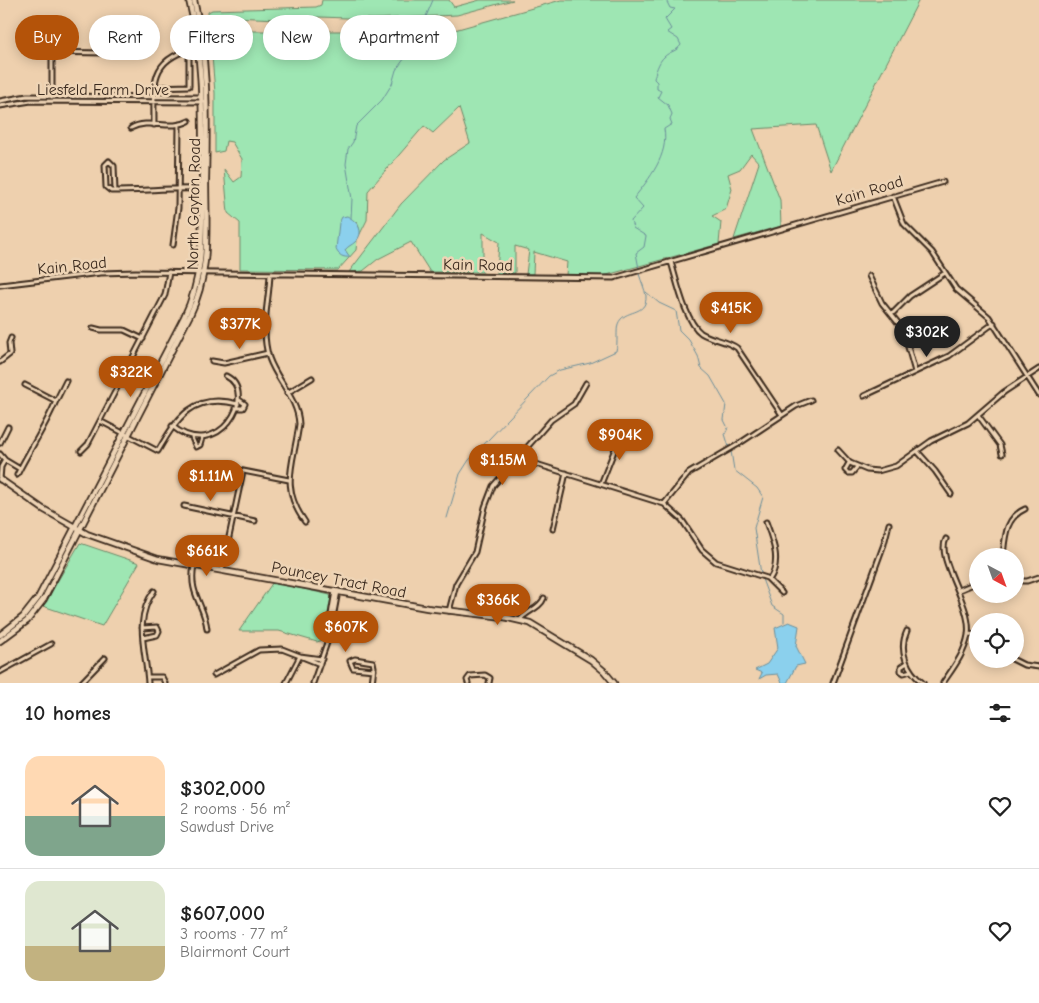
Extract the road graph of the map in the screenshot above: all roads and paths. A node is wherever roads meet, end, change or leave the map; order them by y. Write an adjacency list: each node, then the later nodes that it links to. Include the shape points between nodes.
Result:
1 (190, 0): 3 (main road, North Gayton Road)
2 (194, 0): 11 (main road, North Gayton Road, via 203,41)
3 (193, 15)
4 (170, 57): 8 (street, via 155,76)
5 (52, 60): 10 (street)
6 (189, 60): 8 (street, via 189,86)
7 (200, 60): 11 (main road, North Gayton Road)
8 (154, 87): 9 (street)
9 (154, 96): 10 (street, Liesfeld Farm Drive); 11 (street, Liesfeld Farm Drive); 13 (street)
10 (52, 98): 12 (street, Liesfeld Farm Drive, via 27,96); 13 (street, Liesfeld Farm Drive); 14 (street, Liesfeld Farm Drive)
11 (205, 99): 13 (street, Liesfeld Farm Drive); 21 (main road, North Gayton Road); 27 (main road, North Gayton Road)
12 (0, 101)
13 (154, 101): 16 (street)
14 (0, 106)
15 (189, 121): 17 (street)
16 (154, 125): 17 (street); 18 (street, via 138,124)
17 (179, 125): 20 (street)
18 (131, 128)
19 (943, 182): 23 (street, Kain Road)
20 (178, 189): 21 (street); 22 (street); 24 (street)
21 (202, 189): 27 (main road, North Gayton Road)
22 (115, 191): 22 (street, via 109,191 106,186 105,165 109,161 114,164)
23 (893, 196): 25 (street, Kain Road); 28 (street, via 904,224 932,252)
24 (173, 246)
25 (671, 262): 29 (street, Kain Road, via 611,278); 55 (street, via 693,324 707,336 737,348)
26 (169, 272): 27 (street, Kain Road); 31 (street, Kain Road, via 102,273); 36 (street, via 165,295)
27 (202, 273): 29 (street, Kain Road); 61 (main road, North Gayton Road, via 201,289 194,307)
28 (945, 273): 32 (street, via 910,296); 33 (street, via 956,290 984,311)
29 (270, 274): 37 (street, via 264,324)
30 (869, 276): 32 (street, via 876,293)
31 (0, 286)
32 (892, 314): 41 (street, via 903,329)
33 (994, 323): 41 (street, via 956,352); 43 (street)
34 (93, 328): 36 (street, via 124,330)
35 (11, 338): 39 (street, via 8,343 10,354)
36 (142, 339): 57 (street)
37 (268, 353): 38 (street, via 224,363); 48 (street)
38 (212, 361)
39 (0, 362)
40 (1039, 369): 43 (street)
41 (916, 372): 50 (street)
42 (226, 376): 51 (street, via 235,384)
43 (1028, 377): 49 (street); 56 (street, via 1004,392)
44 (312, 378): 48 (street)
45 (66, 381): 53 (street)
46 (586, 383): 69 (street, via 572,406 551,420)
47 (25, 385): 53 (street)
48 (287, 393): 81 (street, via 296,408 299,424)
49 (1039, 395)
50 (864, 396)
51 (238, 399): 54 (street); 54 (street, via 245,404 243,408)
52 (811, 400): 55 (street)
53 (56, 402): 76 (street, via 45,428)
54 (237, 406): 58 (street, via 225,401 205,403 185,412); 63 (street, via 223,428)
55 (782, 415): 84 (street, via 689,473)
56 (978, 415): 67 (street); 70 (street, via 1000,445)
57 (100, 421): 61 (street); 66 (street)
58 (172, 426): 61 (street, via 158,451); 62 (street)
59 (8, 427): 64 (street)
60 (622, 431): 82 (street)
61 (126, 434): 92 (main road, North Gayton Road); 94 (main road, North Gayton Road)
62 (192, 438): 63 (street); 63 (street, via 196,446 200,445)
63 (202, 438)
64 (0, 443)
65 (838, 450): 72 (street)
66 (81, 451)
67 (918, 452): 75 (street, via 884,470); 83 (street)
68 (0, 454): 71 (street)
69 (519, 454): 78 (street, via 533,463); 108 (street, via 498,477 490,492 475,552 456,584)
70 (1002, 454)
71 (5, 460): 74 (street); 76 (street)
72 (849, 462): 75 (street); 75 (street, via 845,470 848,474)
73 (218, 466): 77 (street)
74 (0, 467): 80 (street)
75 (856, 467)
76 (20, 469): 79 (street)
77 (243, 471): 81 (street); 87 (street)
78 (566, 473): 82 (street); 93 (street)
79 (17, 475)
80 (0, 480): 92 (main road, Pouncey Tract Road)
81 (289, 480): 89 (street, via 291,498)
82 (601, 484): 84 (street)
83 (951, 494)
84 (664, 504): 100 (street, via 682,520 702,550 716,562)
85 (184, 506): 87 (street)
86 (1025, 509): 96 (street, via 1010,522)
87 (234, 516): 88 (street); 98 (street)
88 (255, 521)
89 (305, 522)
90 (766, 522): 100 (street, via 776,554 776,568)
91 (889, 524): 138 (street)
92 (75, 527): 94 (main road, Pouncey Tract Road); 114 (main road, North Gayton Road, via 32,606)
93 (553, 529)
94 (80, 530): 97 (main road, Pouncey Tract Road, via 130,550); 116 (main road, North Gayton Road, via 39,607 20,628)
95 (946, 539): 103 (street, via 943,552)
96 (1005, 548)
97 (194, 566): 98 (main road, Pouncey Tract Road); 111 (street, via 192,587)
98 (222, 570): 105 (main road, Pouncey Tract Road)
99 (1039, 577): 101 (street)
100 (769, 580): 106 (street)
101 (1024, 581)
102 (969, 586): 103 (street)
103 (959, 590): 113 (street, via 967,611)
104 (154, 591): 110 (street, via 145,603)
105 (337, 591): 108 (main road, Pouncey Tract Road); 120 (street)
106 (782, 593)
107 (544, 598): 109 (street)
108 (449, 612): 109 (main road, Pouncey Tract Road)
109 (520, 620): 137 (main road, Pouncey Tract Road, via 547,632 591,660)
110 (142, 628): 115 (street); 115 (street, via 157,627 159,631 157,635)
111 (207, 629)
112 (907, 631): 121 (street, via 903,643)
113 (968, 634): 140 (street, via 962,654)
114 (0, 636)
115 (143, 638): 128 (street)
116 (0, 641)
117 (51, 644): 126 (street)
118 (300, 656): 120 (street); 127 (street, via 282,649 259,650); 132 (street)
119 (105, 658): 129 (street)
120 (321, 661): 133 (street)
121 (907, 663): 125 (street); 125 (street, via 901,671)
122 (1024, 665): 123 (street)
123 (1039, 667)
124 (374, 670): 124 (street, via 372,661 354,659 350,663 352,668); 134 (street)
125 (911, 671): 139 (street)
126 (0, 672)
127 (214, 675)
128 (148, 677): 130 (street); 131 (street, via 162,677)
129 (81, 683)
130 (148, 683)
131 (164, 683)
132 (286, 683)
133 (313, 683)
134 (372, 683)
135 (468, 683): 136 (street, via 470,676 484,675 490,678)
136 (489, 683)
137 (614, 683)
138 (833, 683)
139 (923, 683)
140 (943, 683)

